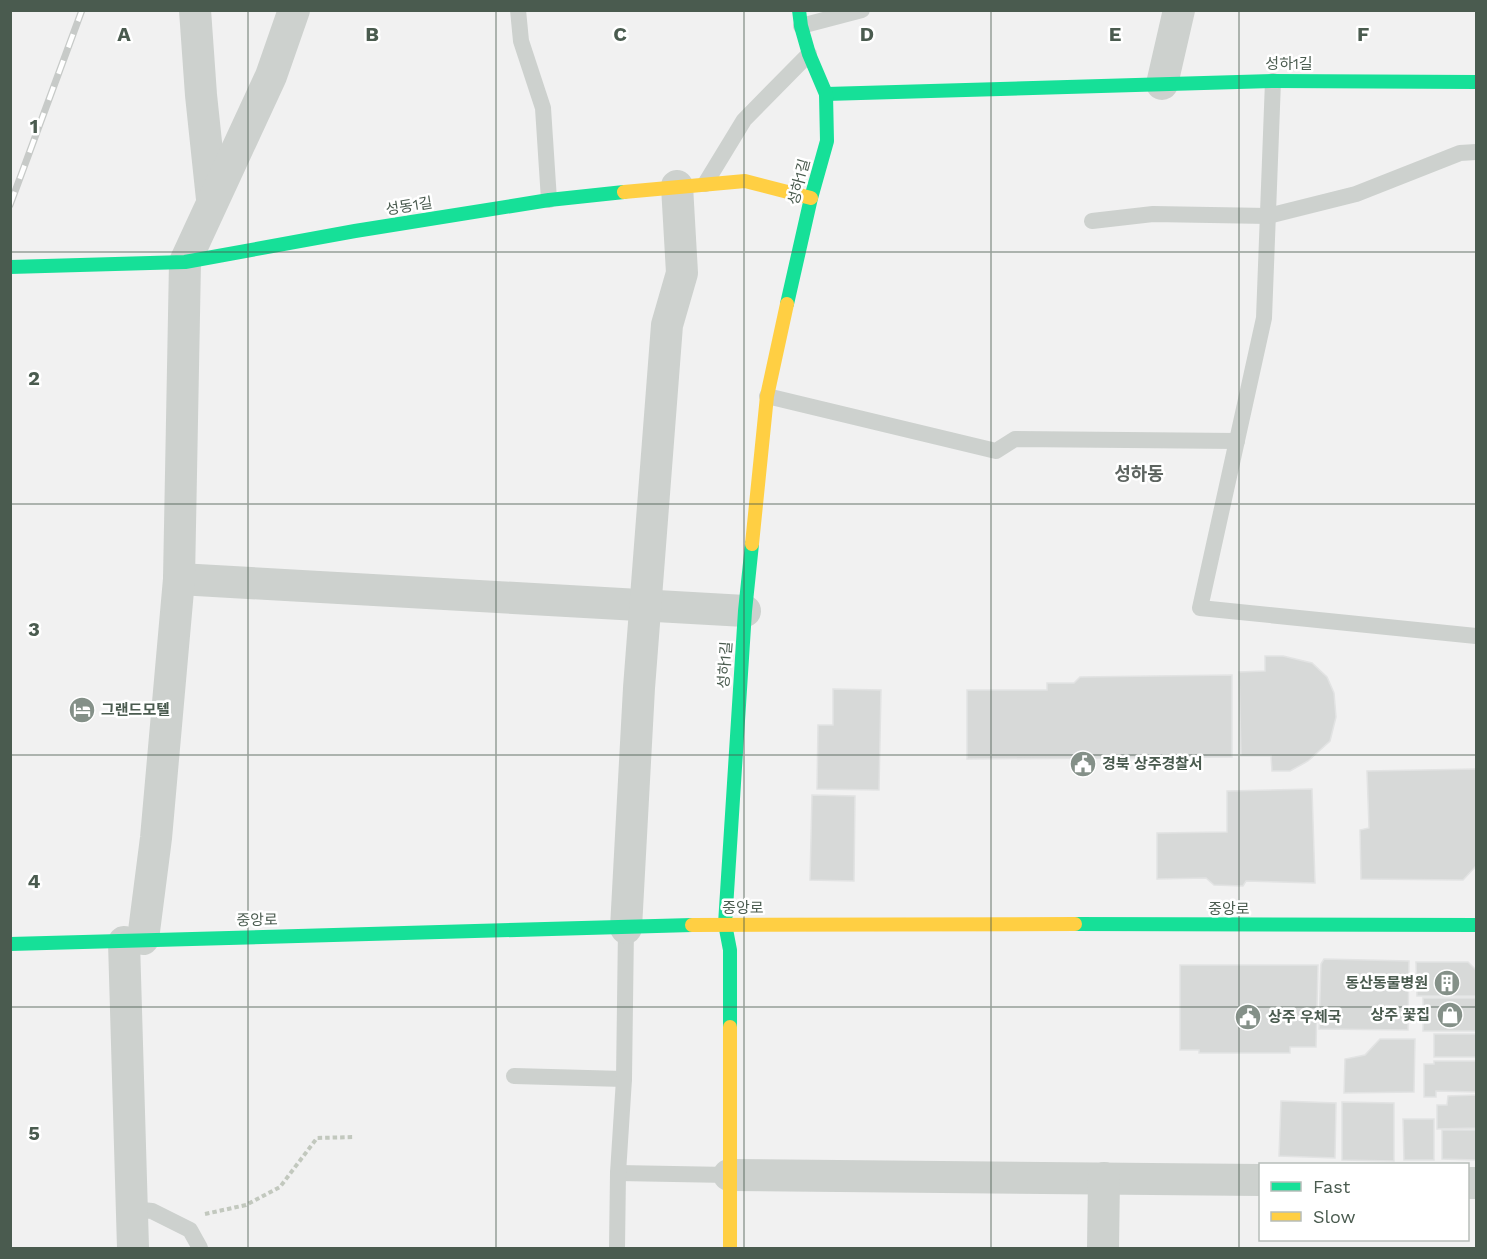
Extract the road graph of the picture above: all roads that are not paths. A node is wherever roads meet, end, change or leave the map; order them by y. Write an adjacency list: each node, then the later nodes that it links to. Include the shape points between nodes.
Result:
1 (195, 10): 15 (street)
2 (294, 10): 15 (street, via 271,76)
3 (518, 10): 16 (lane, via 521,41 543,108)
4 (862, 10): 6 (lane)
5 (1179, 10): 10 (street)
6 (800, 18): 7 (street)
7 (809, 54): 11 (street); 13 (lane, via 744,120)
8 (1273, 81): 9 (street, 성하1길); 10 (street, 성하1길); 17 (lane)
9 (1476, 82)
10 (1162, 84): 11 (street, 성하1길)
11 (826, 94): 14 (street, 성하1길, via 827,141)
12 (1476, 152): 17 (lane, via 1460,153 1356,194)
13 (691, 185): 14 (street, 성동1길, via 745,181); 16 (street, 성동1길); 24 (street, via 682,273 667,325)
14 (811, 198): 21 (street, 성하1길)
15 (213, 200): 19 (street)
16 (549, 200): 19 (street, 성동1길)
17 (1268, 216): 18 (lane, via 1153,214); 22 (lane, via 1264,318)
18 (1092, 221)
19 (185, 262): 20 (street, 성동1길); 23 (street)
20 (10, 267)
21 (767, 396): 22 (lane, via 996,451 1015,439); 25 (street, 성하1길)
22 (1237, 441): 26 (lane, via 1200,608)
23 (179, 579): 24 (street); 30 (street, via 156,838)
24 (645, 605): 25 (street); 29 (street)
25 (744, 611): 27 (street, 성하1길)
26 (1476, 636)
27 (725, 924): 28 (street, 중앙로); 29 (street, 중앙로); 35 (street, 성하1길, via 730,950)
28 (1476, 925)
29 (626, 928): 30 (street, 중앙로); 33 (lane)
30 (133, 941): 31 (street, 중앙로); 38 (street)
31 (10, 944)
32 (513, 1076): 33 (lane)
33 (624, 1079): 34 (lane)
34 (618, 1173): 35 (lane); 41 (lane)
35 (729, 1175): 36 (street); 42 (street, 성하1길)
36 (1104, 1178): 37 (street); 43 (street)
37 (1259, 1180)
38 (132, 1209): 39 (street); 40 (lane, via 152,1211 190,1230)
39 (133, 1248)
40 (200, 1248)
41 (617, 1248)
42 (730, 1248)
43 (1103, 1248)

